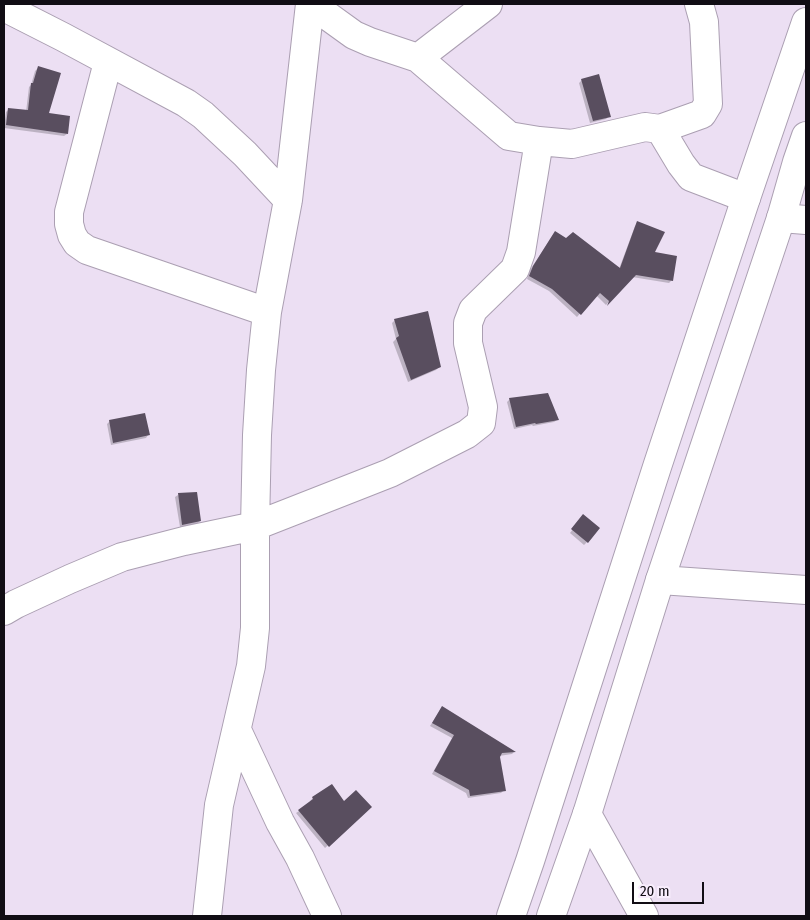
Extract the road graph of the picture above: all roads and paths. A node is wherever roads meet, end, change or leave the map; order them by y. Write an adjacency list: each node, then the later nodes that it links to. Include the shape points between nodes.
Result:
1 (310, 4): 6 (street, via 354,35); 13 (street)
2 (488, 4): 6 (street)
3 (699, 4): 8 (street, via 704,22 708,104 702,114)
4 (4, 7): 7 (street)
5 (806, 22): 12 (street)
6 (418, 58): 10 (street, via 509,136)
7 (108, 62): 13 (street, via 168,92 203,115); 15 (street, via 69,212 68,224 77,243 87,250)
8 (660, 129): 10 (street, via 645,127 572,144); 12 (street, via 691,177)
9 (806, 136): 11 (street)
10 (539, 142): 16 (street, via 521,252 515,269 473,310 468,323 468,343 483,407 480,423 467,434 390,473)
11 (802, 162): 14 (street)
12 (746, 198): 24 (street)
13 (288, 200): 15 (street)
14 (794, 219): 17 (street)
15 (266, 312): 16 (street, via 257,435)
16 (255, 526): 19 (street, via 122,556); 20 (street, via 255,628 251,666)
17 (660, 580): 18 (street); 21 (street)
18 (806, 590)
19 (4, 611)
20 (237, 730): 22 (street, via 219,805); 23 (street)
21 (587, 814): 25 (street); 26 (street)
22 (207, 916)
23 (327, 916)
24 (511, 916)
25 (551, 916)
26 (644, 916)

